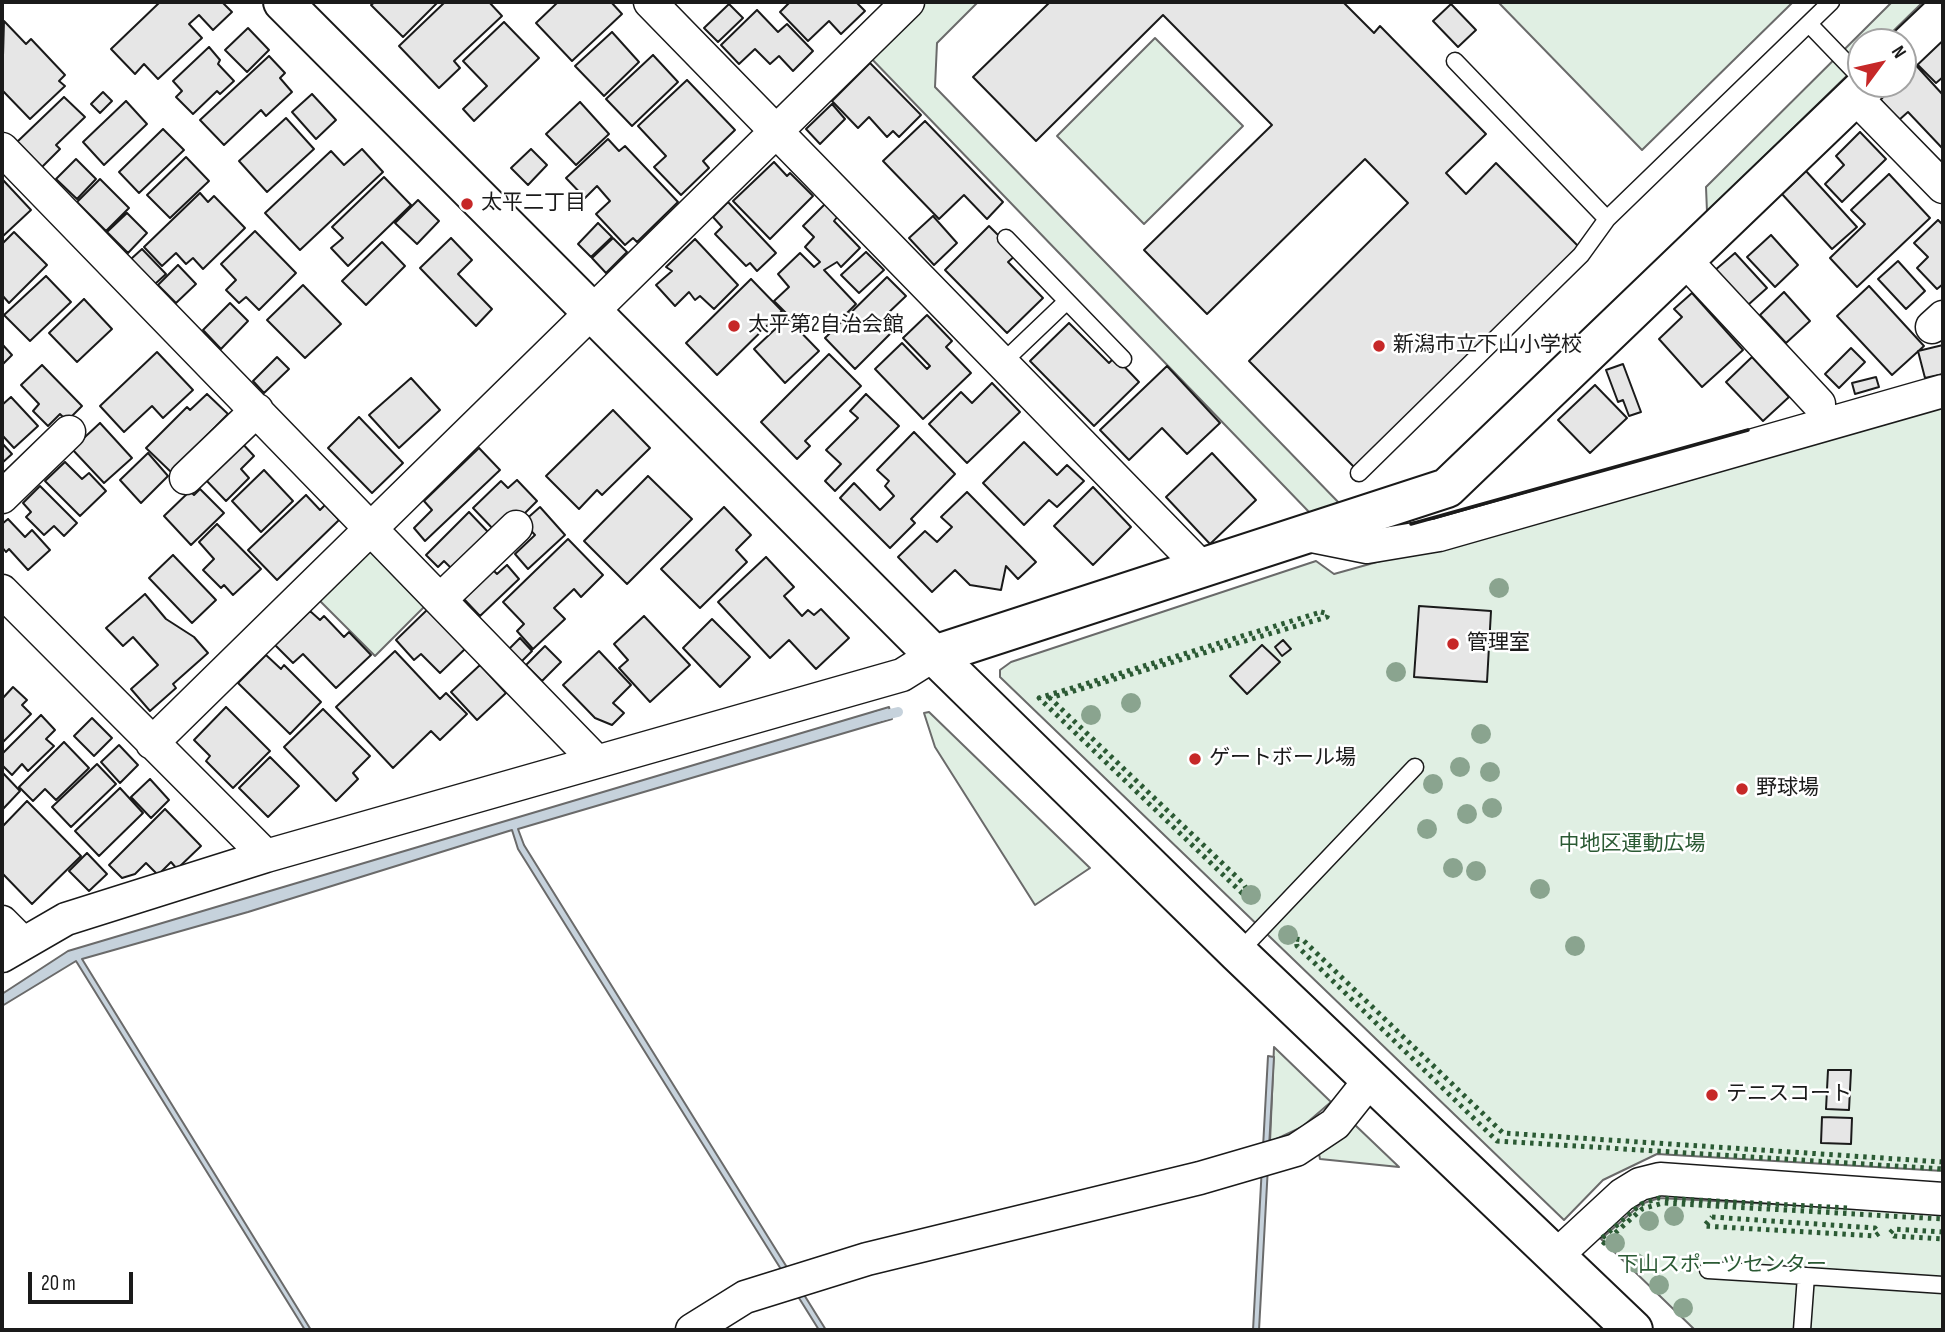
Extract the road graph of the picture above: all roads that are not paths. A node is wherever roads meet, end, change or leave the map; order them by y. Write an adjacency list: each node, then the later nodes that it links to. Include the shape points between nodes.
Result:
1 (283, 2): 19 (street)
2 (650, 2): 12 (street)
3 (908, 2): 12 (street)
4 (1831, 2): 6 (lane)
5 (1943, 13): 7 (street)
6 (1809, 24): 9 (lane); 15 (lane)
7 (1917, 38)
8 (1455, 61): 15 (lane)
9 (1847, 66)
10 (1851, 98): 17 (street)
11 (1874, 98): 14 (street)
12 (776, 130): 19 (street); 21 (street)
13 (2, 149): 24 (street)
14 (1943, 187)
15 (1607, 219): 26 (lane, via 1581,255)
16 (1006, 238): 18 (lane)
17 (1685, 260): 23 (street); 31 (street, via 1447,488)
18 (1067, 301): 20 (lane); 21 (lane)
19 (592, 314): 30 (street); 35 (street)
20 (1123, 359)
21 (1002, 363): 32 (street)
22 (1943, 391): 31 (street, via 1438,535 1367,548)
23 (1819, 404)
24 (257, 410): 27 (street); 30 (street)
25 (69, 432): 28 (street)
26 (1359, 473)
27 (186, 478)
28 (2, 497)
29 (516, 527): 34 (street)
30 (371, 528): 34 (street); 36 (street)
31 (1307, 535): 32 (street)
32 (1203, 569): 35 (street)
33 (2, 591): 36 (street)
34 (441, 599): 37 (street)
35 (934, 655): 37 (street, via 902,675); 41 (street)
36 (152, 743): 39 (street)
37 (597, 761): 39 (street)
38 (1415, 767): 41 (lane)
39 (266, 856): 40 (street)
40 (9, 940)
41 (1238, 953): 42 (street)
42 (1370, 1080): 44 (street); 48 (street, via 1335,1124 1296,1150 867,1259 746,1297)
43 (1943, 1199): 44 (street, via 1660,1180 1640,1184 1622,1195)
44 (1555, 1258): 49 (street)
45 (1707, 1270): 46 (lane)
46 (1806, 1276): 47 (lane); 50 (lane)
47 (1943, 1285)
48 (692, 1330)
49 (1633, 1330)
50 (1802, 1330)

